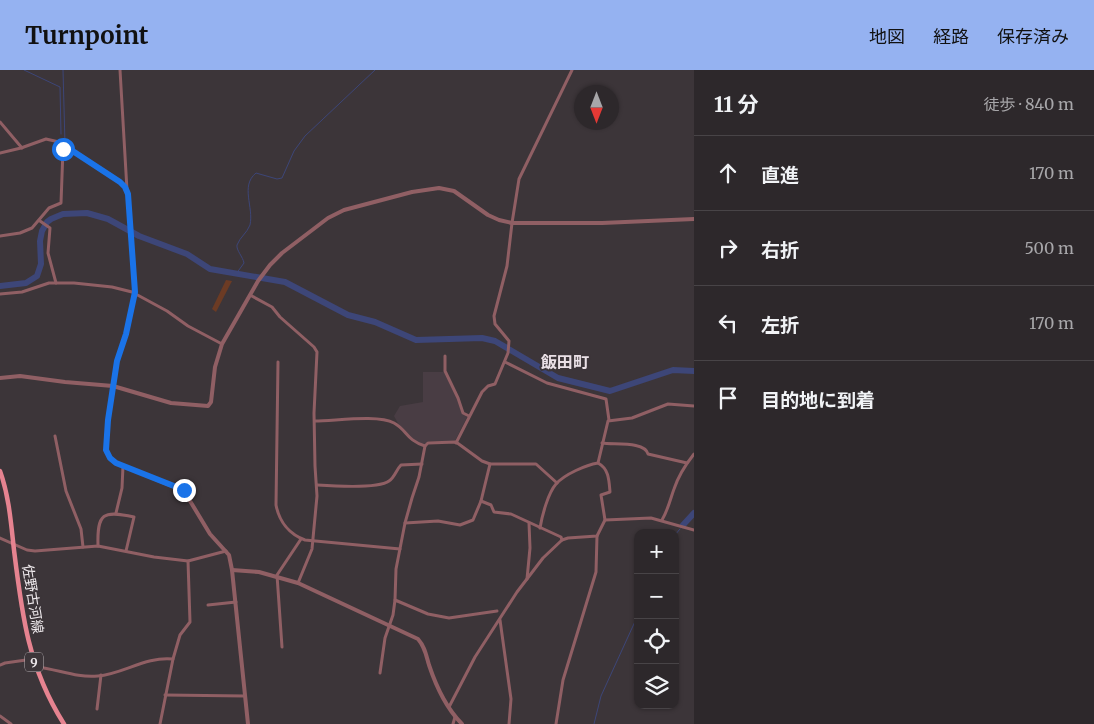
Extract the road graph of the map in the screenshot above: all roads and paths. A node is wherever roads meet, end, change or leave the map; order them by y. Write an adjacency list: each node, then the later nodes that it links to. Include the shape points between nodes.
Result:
1 (120, 70): 7 (street)
2 (572, 70): 10 (street, via 520,174)
3 (0, 122): 5 (street)
4 (60, 143): 5 (street, via 46,139); 7 (street, via 120,182); 9 (street, via 63,149 61,202 49,208)
5 (22, 148): 6 (street)
6 (0, 153)
7 (127, 190): 13 (street)
8 (694, 219): 10 (street)
9 (41, 222): 11 (street, via 27,231); 12 (street, via 50,228 48,253)
10 (512, 223): 15 (street, via 488,215 454,191 439,188 344,210 328,218 282,253); 19 (street, via 507,266 494,316 495,324 509,344)
11 (0, 236)
12 (56, 283): 13 (street); 14 (street)
13 (135, 292): 16 (street); 21 (street)
14 (0, 294)
15 (249, 295): 16 (street); 25 (street, via 272,306 317,352)
16 (222, 344): 21 (street, via 208,406 171,403)
17 (446, 356): 23 (street, via 446,371 463,413)
18 (278, 362): 49 (street, via 276,505 284,524)
19 (505, 362): 23 (street, via 495,384 482,392); 24 (street, via 547,383 606,399)
20 (0, 378): 21 (street, via 16,376)
21 (113, 386): 35 (street, via 106,450 110,458)
22 (694, 406): 24 (street, via 668,404 632,418)
23 (469, 416): 27 (street)
24 (609, 420): 28 (street)
25 (315, 421): 29 (street, via 382,419 395,423 410,440); 38 (street)
26 (55, 436): 54 (street, via 66,491 81,528)
27 (456, 442): 29 (street, via 428,443); 34 (street, via 482,462)
28 (602, 443): 31 (street); 32 (street, via 642,446 648,454)
29 (425, 446): 33 (street)
30 (694, 454): 32 (street)
31 (598, 463): 37 (street, via 586,465); 41 (street, via 607,472 610,492 601,495)
32 (687, 463): 42 (street)
33 (422, 464): 38 (street, via 401,465 391,480 379,484); 43 (street)
34 (490, 464): 37 (street, via 536,464); 39 (street)
35 (122, 466): 40 (street, via 122,488); 57 (street, via 184,490 210,534)
36 (0, 471): 52 (main road, 佐野古河線 / 9)
37 (557, 483): 45 (street)
38 (317, 485): 51 (street)
39 (481, 501): 43 (street, via 473,520 460,526 438,521); 44 (street, via 491,505 494,512 511,514)
40 (116, 513): 53 (street, via 100,520); 56 (street, via 134,517)
41 (606, 520): 42 (street); 47 (street)
42 (662, 520): 46 (street)
43 (405, 523): 55 (street)
44 (529, 523): 45 (street); 61 (street)
45 (540, 528): 50 (street)
46 (694, 530)
47 (597, 536): 50 (street); 89 (street, via 596,572 563,680)
48 (0, 538): 52 (street)
49 (301, 539): 51 (street); 60 (street)
50 (562, 540): 61 (street)
51 (312, 541): 55 (street); 62 (street)
52 (13, 544): 54 (street, via 35,551); 70 (main road, 佐野古河線 / 9, via 22,613)
53 (98, 546): 54 (street); 56 (street)
54 (83, 547)
55 (400, 549): 63 (street)
56 (126, 551): 58 (street)
57 (226, 551): 58 (street); 59 (street)
58 (188, 561): 71 (street, via 190,622 180,636)
59 (232, 570): 60 (street); 64 (street)
60 (277, 577): 62 (street); 69 (street)
61 (527, 580): 67 (street)
62 (298, 583): 68 (street)
63 (395, 600): 66 (street, via 428,614 449,618); 68 (street)
64 (236, 602): 65 (street); 77 (street)
65 (208, 605)
66 (497, 611)
67 (500, 620): 78 (street, via 475,657); 88 (street, via 511,699)
68 (390, 624): 74 (street); 78 (street, via 422,643)
69 (282, 647)
70 (33, 659): 72 (street); 73 (main road, 佐野古河線 / 9)
71 (173, 659): 75 (street, via 146,661); 76 (street)
72 (0, 665)
73 (36, 667): 75 (street, via 78,676); 83 (main road, 佐野古河線 / 9)
74 (380, 673)
75 (101, 676): 79 (street)
76 (165, 695): 77 (street); 84 (street)
77 (245, 696): 85 (street)
78 (448, 708): 81 (street)
79 (97, 709)
80 (0, 716): 82 (street)
81 (455, 716): 86 (street); 87 (street)
82 (11, 724)
83 (64, 724)
84 (160, 724)
85 (248, 724)
86 (453, 724)
87 (462, 724)
88 (509, 724)
89 (556, 724)

